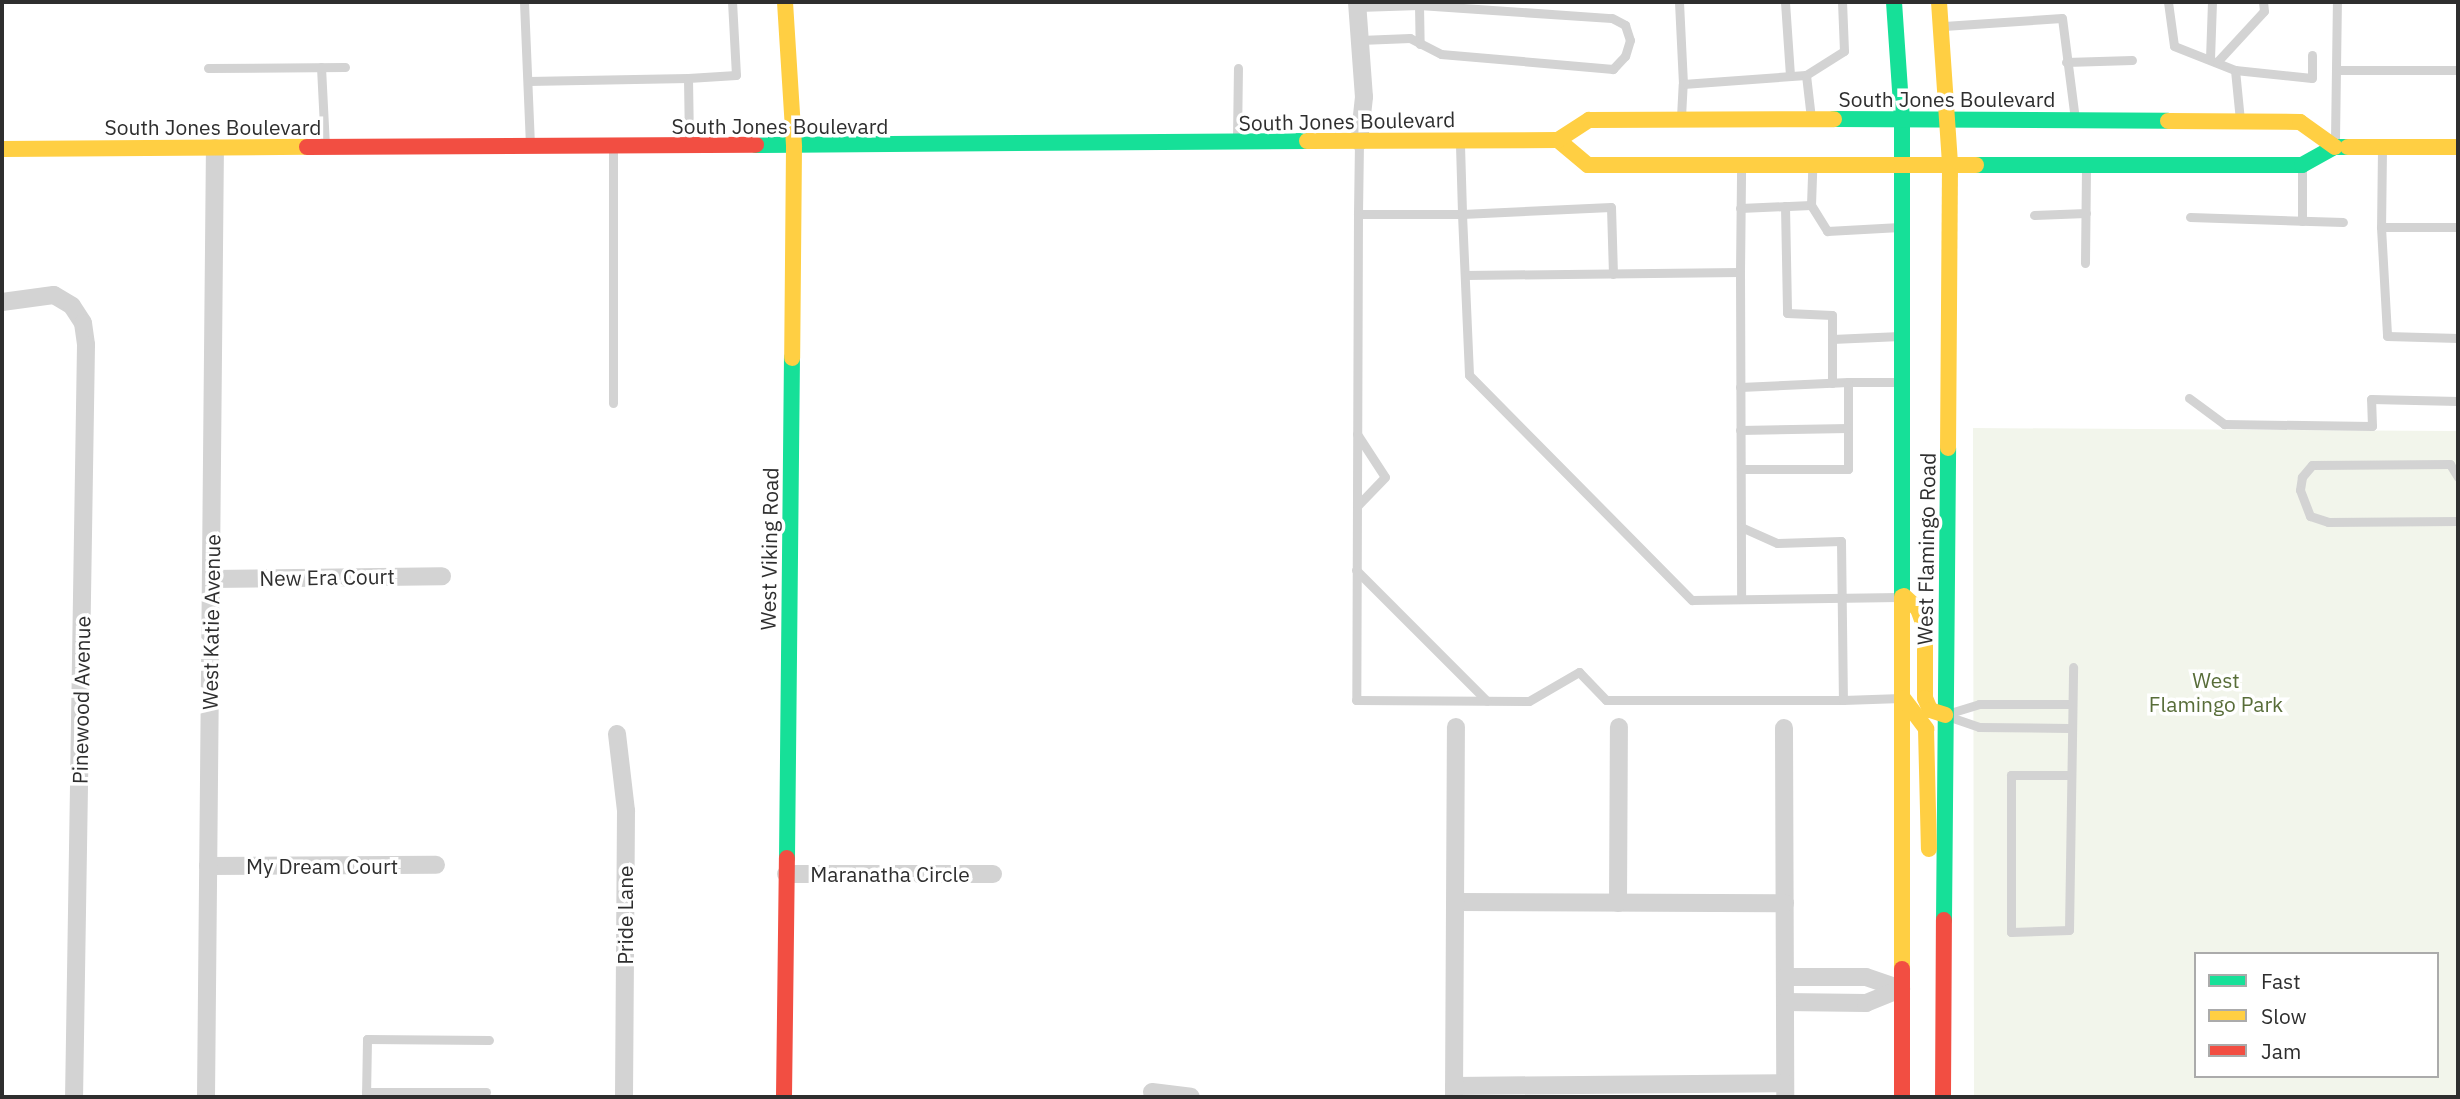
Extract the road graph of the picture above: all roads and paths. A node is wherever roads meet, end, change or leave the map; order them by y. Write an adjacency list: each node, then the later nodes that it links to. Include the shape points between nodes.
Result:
1 (524, 2): 32 (lane)
2 (732, 2): 31 (lane, via 736,75)
3 (785, 2): 47 (main road, West Viking Road)
4 (1679, 2): 33 (lane)
5 (1786, 2): 30 (lane)
6 (1842, 2): 29 (lane, via 1844,51)
7 (1894, 2): 36 (main road, West Flamingo Road)
8 (1939, 2): 15 (main road, West Flamingo Road)
9 (2168, 2): 20 (lane, via 2174,46)
10 (2212, 2): 20 (lane)
11 (2263, 2): 20 (lane, via 2264,11)
12 (2337, 2): 27 (lane)
13 (1357, 5): 14 (lane); 16 (street)
14 (1419, 5): 17 (lane); 17 (lane, via 1612,18 1625,25 1630,40 1625,56 1613,69 1441,54)
15 (1941, 26): 21 (lane, via 2062,19); 37 (main road, West Flamingo Road)
16 (1360, 40): 17 (lane, via 1410,38); 42 (street, via 1364,97)
17 (1420, 44)
18 (2312, 55): 26 (lane, via 2312,78)
19 (2132, 60): 21 (lane)
20 (2213, 61): 26 (lane)
21 (2066, 62): 38 (lane)
22 (321, 67): 23 (lane); 24 (lane); 51 (lane)
23 (345, 67)
24 (208, 68)
25 (1238, 68): 43 (lane)
26 (2235, 70): 39 (lane)
27 (2336, 70): 28 (lane); 48 (lane)
28 (2458, 70)
29 (1806, 75): 30 (lane); 35 (lane)
30 (1790, 76): 33 (lane)
31 (688, 78): 32 (lane); 46 (lane)
32 (528, 81): 44 (lane)
33 (1683, 84): 34 (lane)
34 (1681, 119): 35 (main road, South Jones Boulevard); 41 (main road, South Jones Boulevard, via 1589,120)
35 (1811, 119): 36 (main road, South Jones Boulevard)
36 (1902, 119): 37 (main road, South Jones Boulevard); 56 (main road, West Flamingo Road)
37 (1947, 120): 38 (main road, South Jones Boulevard); 57 (main road, West Flamingo Road)
38 (2075, 121): 39 (main road, South Jones Boulevard)
39 (2240, 122): 48 (main road, South Jones Boulevard, via 2300,122)
40 (1460, 141): 41 (main road, South Jones Boulevard); 42 (main road, South Jones Boulevard); 65 (lane)
41 (1558, 141): 54 (main road, via 1588,165)
42 (1359, 142): 43 (main road, South Jones Boulevard); 64 (lane)
43 (1237, 143): 47 (main road, South Jones Boulevard)
44 (530, 147): 45 (main road, South Jones Boulevard); 51 (main road, South Jones Boulevard)
45 (614, 147): 46 (main road, South Jones Boulevard); 87 (lane)
46 (690, 147): 47 (main road, South Jones Boulevard)
47 (794, 147): 117 (main road, West Viking Road)
48 (2335, 147): 49 (main road); 58 (main road)
49 (2382, 147): 52 (main road); 71 (lane)
50 (215, 148): 51 (main road, South Jones Boulevard); 53 (main road, South Jones Boulevard); 98 (street, West Katie Avenue)
51 (326, 148)
52 (2458, 148)
53 (2, 149)
54 (1741, 165): 55 (main road); 62 (lane)
55 (1812, 165): 56 (main road); 60 (lane)
56 (1902, 165): 57 (main road); 70 (main road, West Flamingo Road)
57 (1950, 165): 59 (main road); 107 (main road, West Flamingo Road)
58 (2302, 165): 59 (main road); 68 (lane)
59 (2087, 166): 63 (lane)
60 (1811, 205): 61 (lane); 70 (lane, via 1827,231)
61 (1785, 206): 62 (lane); 80 (lane, via 1787,313 1832,316)
62 (1740, 208): 74 (lane)
63 (2085, 213): 66 (lane); 73 (lane)
64 (1358, 214): 65 (lane); 90 (lane)
65 (1462, 214): 75 (lane, via 1612,207); 76 (lane)
66 (2034, 215)
67 (2190, 217): 68 (lane)
68 (2302, 221): 69 (lane)
69 (2343, 222)
70 (1903, 227): 78 (main road, West Flamingo Road)
71 (2381, 227): 72 (lane); 79 (lane, via 2387,336)
72 (2458, 227)
73 (2085, 263)
74 (1740, 272): 75 (lane); 84 (lane)
75 (1613, 274): 76 (lane)
76 (1465, 275): 101 (lane, via 1469,375 1692,600)
77 (2, 302): 134 (street, Pinewood Avenue, via 54,295 72,306 83,323 86,345)
78 (1902, 336): 80 (lane); 82 (main road, West Flamingo Road)
79 (2458, 338)
80 (1832, 339): 83 (lane)
81 (1848, 382): 82 (lane); 83 (lane); 88 (lane)
82 (1903, 382): 99 (main road, West Flamingo Road)
83 (1832, 383): 84 (lane)
84 (1740, 387): 89 (lane)
85 (2189, 398): 86 (lane, via 2224,424 2372,426 2371,399)
86 (2458, 401)
87 (612, 403)
88 (1848, 428): 89 (lane); 91 (lane, via 1848,469)
89 (1740, 430): 91 (lane)
90 (1357, 434): 93 (lane); 93 (lane, via 1385,477)
91 (1741, 469): 95 (lane)
92 (2458, 477): 94 (lane, via 2450,464 2312,465 2302,477 2300,490 2310,516 2328,522)
93 (1357, 506): 96 (lane)
94 (2458, 521)
95 (1741, 527): 100 (lane, via 1777,543 1841,541); 101 (lane)
96 (1356, 570): 105 (lane); 105 (lane, via 1356,700)
97 (442, 576): 98 (street, New Era Court)
98 (212, 579): 115 (street, West Katie Avenue)
99 (1904, 596): 100 (lane); 103 (main road, West Flamingo Road); 107 (main road, via 1918,609 1925,628 1925,698 1930,710)
100 (1841, 598): 101 (lane); 104 (lane)
101 (1741, 599)
102 (2073, 667): 106 (lane)
103 (1903, 698): 104 (lane); 116 (main road, via 1926,729 1927,835 1931,860); 124 (main road, West Flamingo Road)
104 (1843, 700): 105 (lane, via 1606,700 1579,672 1529,701)
105 (1488, 701)
106 (2070, 704): 107 (lane, via 1979,704); 111 (lane)
107 (1945, 715): 111 (lane, via 1979,727); 116 (main road, West Flamingo Road)
108 (1456, 727): 119 (street)
109 (1619, 727): 120 (street)
110 (1784, 728): 121 (street)
111 (2069, 728): 113 (lane)
112 (617, 734): 136 (street, Pride Lane, via 626,811)
113 (2068, 775): 113 (lane, via 2068,930 2011,932 2011,775)
114 (436, 865): 115 (street, My Dream Court)
115 (208, 866): 135 (street, West Katie Avenue)
116 (1944, 872): 140 (main road, West Flamingo Road)
117 (786, 874): 118 (street, Maranatha Circle); 137 (main road, West Viking Road)
118 (993, 874)
119 (1455, 902): 120 (street); 132 (street)
120 (1618, 903): 121 (street)
121 (1785, 903): 122 (street)
122 (1785, 977): 123 (street); 125 (street)
123 (1830, 977): 124 (street, via 1866,978); 126 (lane)
124 (1901, 989): 126 (street, via 1866,1003); 139 (main road, West Flamingo Road)
125 (1785, 1002): 126 (street); 128 (street)
126 (1831, 1003)
127 (489, 1040): 133 (lane, via 367,1039)
128 (1785, 1090): 129 (street)
129 (1618, 1091): 132 (street)
130 (486, 1092): 133 (lane)
131 (1152, 1092): 138 (street)
132 (1454, 1092)
133 (366, 1094)
134 (74, 1097)
135 (206, 1097)
136 (624, 1097)
137 (784, 1097)
138 (1191, 1097)
139 (1902, 1097)
140 (1943, 1097)

